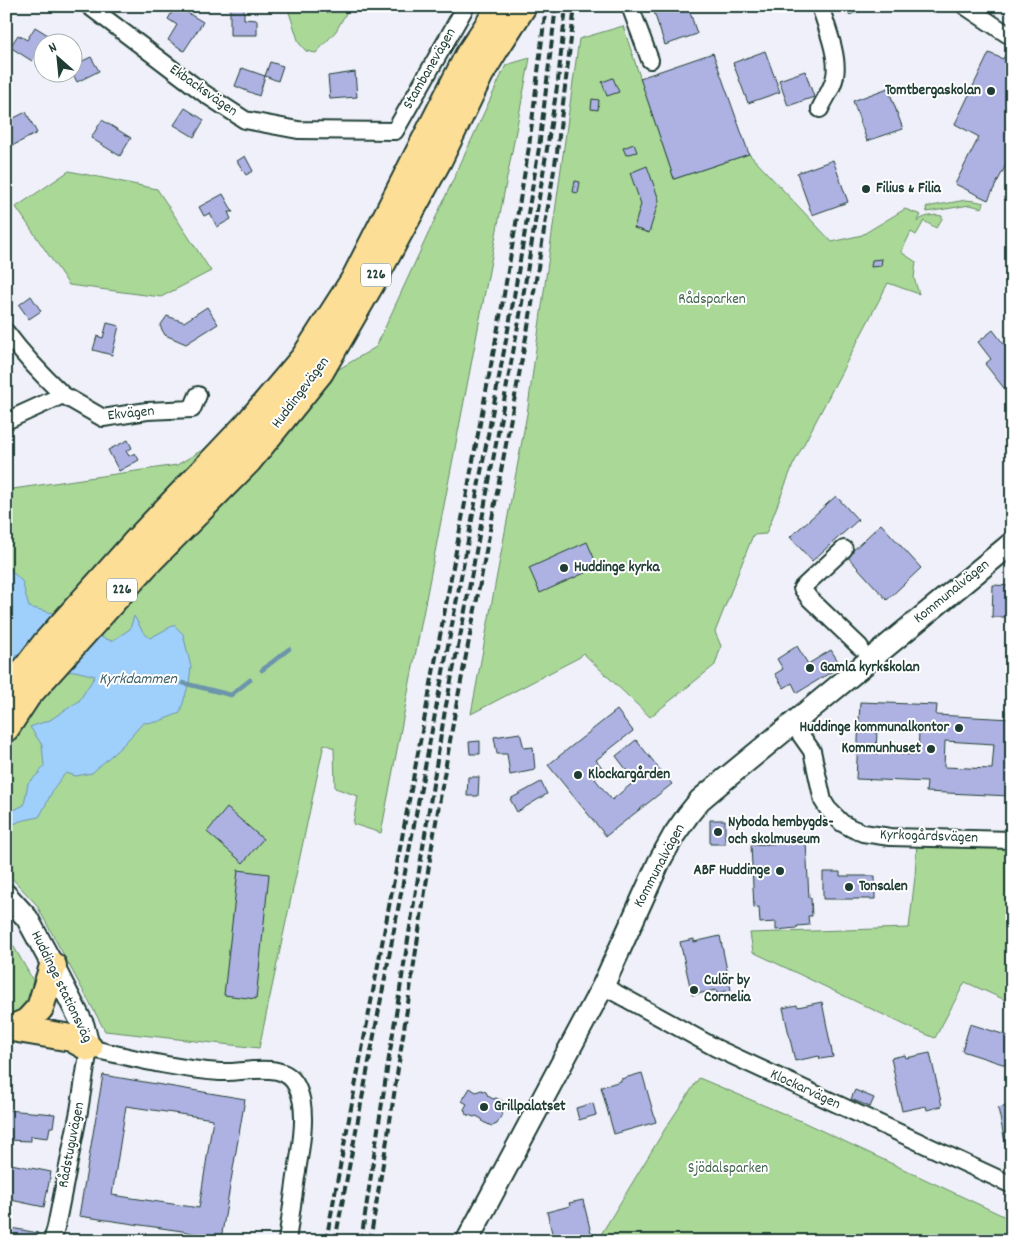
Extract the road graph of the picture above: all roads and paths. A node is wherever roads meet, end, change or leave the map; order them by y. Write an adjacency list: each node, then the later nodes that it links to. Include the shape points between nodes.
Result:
1 (89, 6): 12 (street, Ekbacksvägen, via 204,94 245,120 298,130)
2 (466, 6): 12 (street, Stambanevägen)
3 (501, 6): 10 (main road, Huddingevägen / 226)
4 (523, 6): 10 (main road, Huddingevägen / 226, via 497,46)
5 (630, 6): 9 (street)
6 (820, 6): 11 (street, via 834,51 836,74)
7 (965, 6): 8 (street)
8 (1007, 34)
9 (650, 60)
10 (474, 65): 20 (main road, Huddingevägen / 226, via 417,158 354,280 304,358 248,424 45,644); 22 (main road, Huddingevägen / 226, via 439,160 320,372 248,461 146,564 27,696)
11 (820, 109)
12 (395, 131)
13 (6, 332): 14 (street, via 42,376)
14 (63, 394): 15 (street, Ekvägen, via 103,418 147,411 192,409); 16 (street)
15 (198, 395)
16 (6, 420)
17 (1012, 543): 21 (street, Kommunalvägen)
18 (844, 549): 19 (street, via 802,588)
19 (860, 647)
20 (6, 695)
21 (793, 724): 23 (street, Kyrkogårdsvägen, via 812,751 823,801 842,823 851,828 890,837); 26 (street, Kommunalvägen, via 700,800 688,815 659,862)
22 (6, 728)
23 (1012, 840)
24 (6, 895): 25 (street, Huddinge stationsväg, via 27,918)
25 (53, 966): 27 (main road, via 40,1008 27,1022); 28 (street, Huddinge stationsväg, via 83,1025)
26 (603, 986): 29 (street, Klockarvägen, via 716,1048); 32 (street, Kommunalvägen)
27 (9, 1033): 28 (main road, via 62,1053)
28 (90, 1048): 30 (street, Rådstuguvägen); 31 (street, Huddinge stationsväg, via 179,1066 222,1072 261,1069 290,1076 302,1102 302,1134)
29 (1012, 1185)
30 (52, 1241)
31 (287, 1241)
32 (467, 1241)

